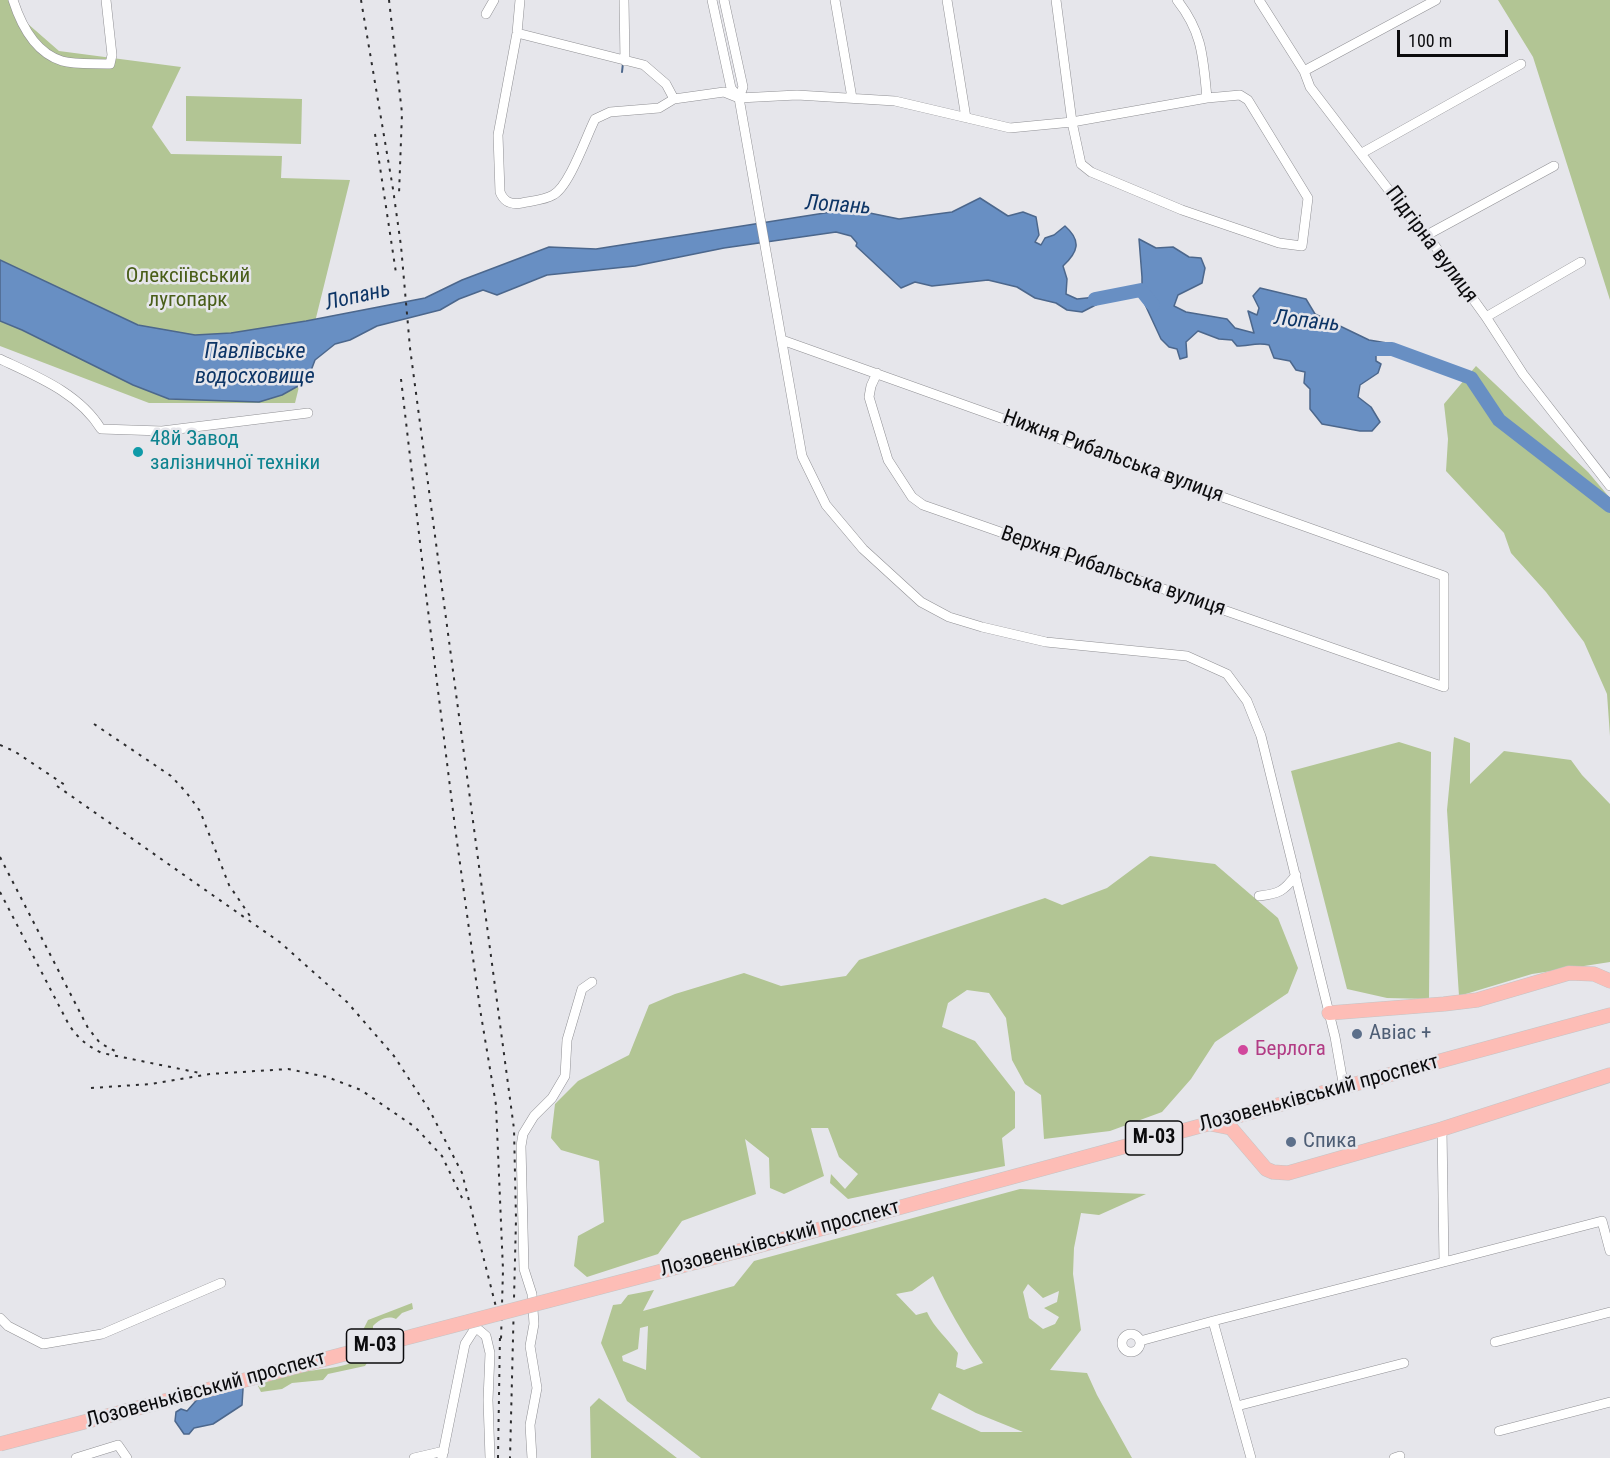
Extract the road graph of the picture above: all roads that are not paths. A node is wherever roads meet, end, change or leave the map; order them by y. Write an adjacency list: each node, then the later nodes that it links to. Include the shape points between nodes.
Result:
1 (13, 0): 2 (street, via 34,42 50,55 64,62 110,64)
2 (106, 0)
3 (494, 0): 14 (street)
4 (520, 0): 15 (street)
5 (624, 0): 16 (street)
6 (712, 0): 19 (street, via 731,88)
7 (724, 0): 19 (street, via 743,87)
8 (836, 0): 20 (street)
9 (947, 0): 23 (street)
10 (1056, 0): 24 (street)
11 (1177, 0): 21 (street, via 1201,45)
12 (1258, 0): 18 (street, Підгірна вулиця)
13 (1436, 0): 18 (street)
14 (486, 14)
15 (517, 33): 16 (street); 22 (street, via 498,135 500,192 509,203 553,196 565,186 595,119 610,112 659,108)
16 (623, 60): 22 (street, via 644,65 666,84)
17 (1521, 64): 25 (street)
18 (1304, 71): 25 (street, Підгірна вулиця, via 1310,87)
19 (739, 98): 20 (street); 22 (street, via 724,92); 30 (street)
20 (852, 98): 23 (street, via 895,101)
21 (1207, 98): 24 (street); 24 (street, via 1240,95 1248,100 1308,198 1302,246 1279,243 1182,210 1091,172 1081,164)
22 (674, 99)
23 (966, 118): 24 (street, via 1010,128)
24 (1072, 122)
25 (1362, 153): 27 (street, Підгірна вулиця)
26 (1554, 166): 27 (street)
27 (1427, 235): 29 (street, Підгірна вулиця)
28 (1581, 262): 29 (street)
29 (1486, 317): 34 (street, Підгірна вулиця, via 1523,374)
30 (782, 340): 32 (street, Нижня Рибальська вулиця); 36 (street, via 802,456 826,505 863,549 921,602 949,617 982,627 1046,642 1187,656 1227,674 1247,701 1261,736)
31 (0, 359): 33 (street, via 73,398 101,429 162,431)
32 (877, 373): 35 (street, Верхня Рибальська вулиця, via 869,397 888,460 912,497 923,505); 35 (street, Нижня Рибальська вулиця, via 1444,576)
33 (308, 413)
34 (1610, 486)
35 (1444, 687)
36 (1296, 875): 37 (street, via 1276,895); 40 (street)
37 (1259, 896)
38 (1610, 981): 40 (highway, via 1594,974 1569,973 1477,999)
39 (592, 982): 65 (street, via 582,989 567,1040 566,1077 534,1116 521,1146 524,1269 532,1294 534,1324 530,1346 537,1388 530,1425)
40 (1329, 1013): 43 (street)
41 (1610, 1015): 43 (highway, Лозовеньківський проспект / М-03)
42 (1610, 1075): 45 (highway)
43 (1344, 1088): 44 (highway, Лозовеньківський проспект / М-03)
44 (1209, 1123): 45 (highway, via 1231,1128 1260,1163 1281,1174); 59 (highway, Лозовеньківський проспект / М-03, bridge, via 750,1248)
45 (1442, 1129): 48 (street)
46 (1606, 1220): 47 (street); 48 (street)
47 (1610, 1251)
48 (1444, 1262): 52 (street)
49 (221, 1284): 51 (street, via 102,1334 44,1344)
50 (1610, 1312): 54 (street)
51 (0, 1318)
52 (1213, 1321): 53 (street); 57 (street)
53 (1140, 1341)
54 (1495, 1342)
55 (1404, 1363): 57 (street)
56 (1610, 1402): 58 (street)
57 (1237, 1406): 66 (street)
58 (1499, 1431)
59 (0, 1444)
60 (443, 1455): 63 (street); 64 (street, via 465,1344 470,1334 479,1330 486,1336 490,1353)
61 (76, 1458): 62 (street, via 118,1445)
62 (127, 1458)
63 (414, 1458)
64 (490, 1458)
65 (532, 1458)
66 (1251, 1458)

